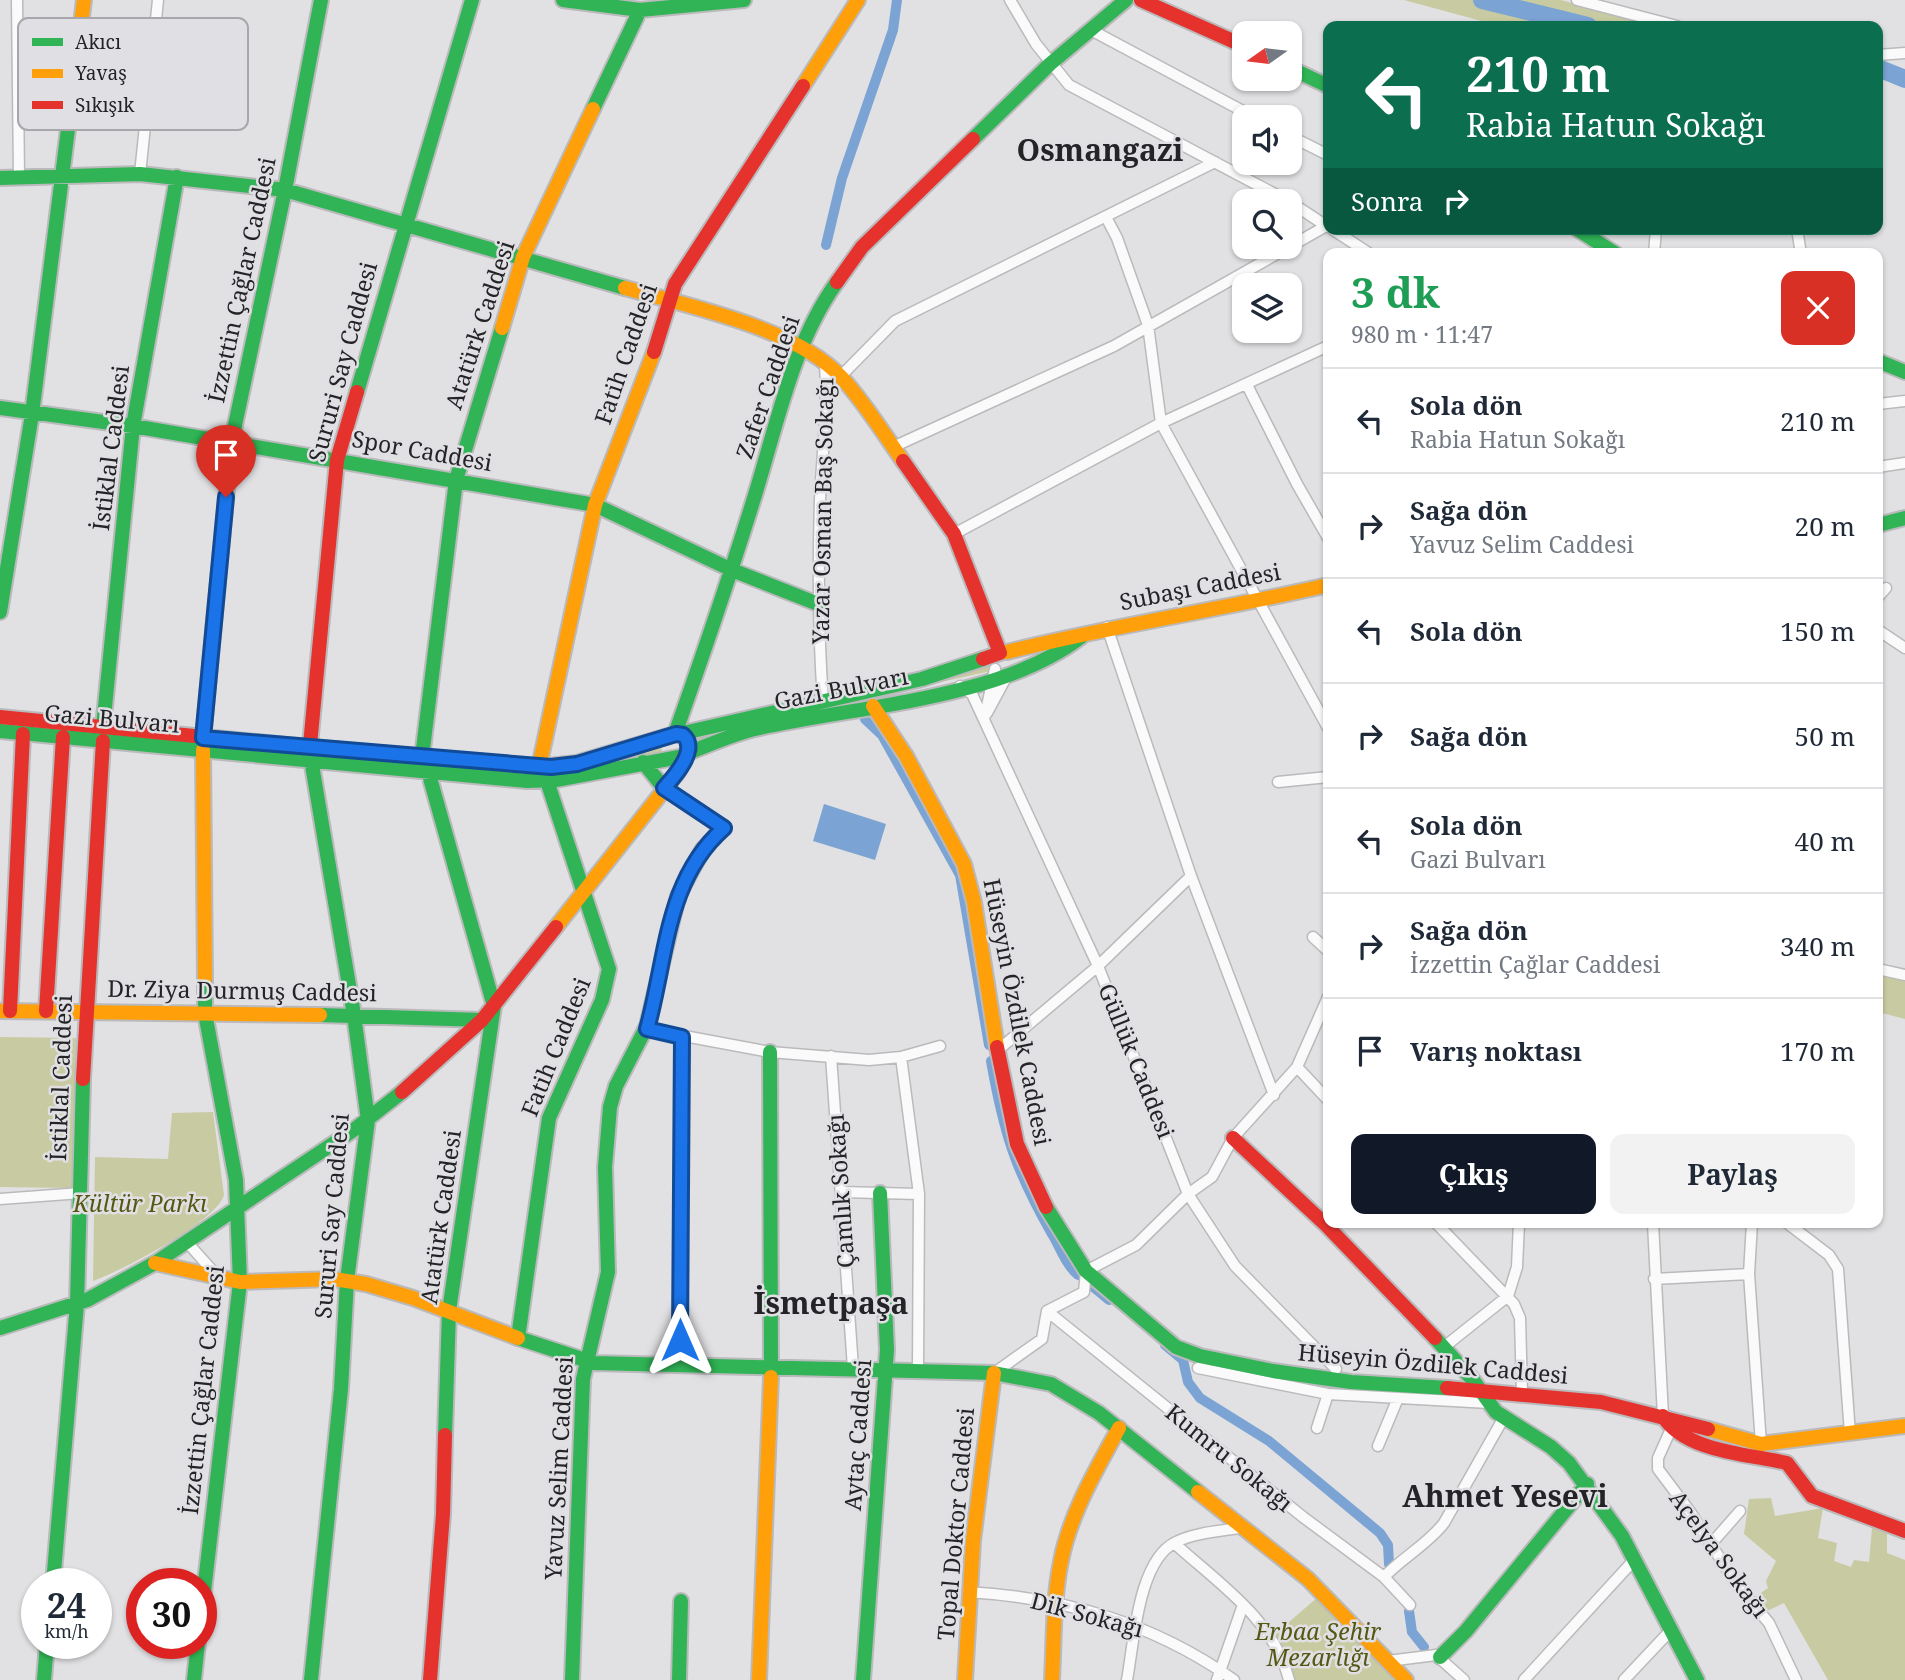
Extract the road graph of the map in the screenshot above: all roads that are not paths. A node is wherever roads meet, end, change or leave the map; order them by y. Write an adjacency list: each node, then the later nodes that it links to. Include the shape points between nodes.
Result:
1 (17, 0): 24 (street)
2 (84, 0): 14 (street)
3 (158, 0): 15 (street)
4 (321, 0): 38 (street, İzzettin Çağlar Caddesi)
5 (472, 0): 41 (street, Sururi Say Caddesi)
6 (562, 0): 13 (street)
7 (744, 0): 13 (street)
8 (858, 0): 49 (street, Fatih Caddesi, via 681,272)
9 (1010, 0): 21 (street)
10 (1126, 0): 17 (street, Zafer Caddesi)
11 (1141, 0): 18 (street)
12 (1577, 0): 16 (street)
13 (649, 7): 48 (street, Atatürk Caddesi)
14 (82, 18)
15 (156, 18)
16 (1658, 21)
17 (1091, 30): 21 (street, Zafer Caddesi); 25 (street)
18 (1232, 41)
19 (1905, 52): 20 (street)
20 (1883, 54)
21 (1050, 64): 31 (street, via 1069,85); 51 (street, Zafer Caddesi, via 862,247 824,299)
22 (1302, 74): 23 (street)
23 (1323, 84)
24 (18, 88)
25 (1232, 105)
26 (18, 130): 34 (street)
27 (66, 130): 32 (street)
28 (144, 130): 33 (street)
29 (1302, 141): 30 (street)
30 (1323, 152)
31 (1215, 162): 37 (street); 40 (street)
32 (60, 174): 33 (street); 34 (street); 61 (street)
33 (139, 174): 35 (street)
34 (19, 177): 36 (street)
35 (177, 177): 38 (street); 63 (street, İstiklal Caddesi)
36 (0, 178)
37 (1265, 189)
38 (285, 190): 41 (street); 64 (street, İzzettin Çağlar Caddesi)
39 (1302, 210): 42 (street)
40 (1105, 217): 50 (street); 56 (street, via 895,321)
41 (406, 222): 48 (street); 66 (street, Sururi Say Caddesi)
42 (1323, 223)
43 (1323, 230): 50 (street)
44 (1341, 235): 46 (street)
45 (1586, 235): 47 (street)
46 (1361, 248)
47 (1607, 248)
48 (523, 257): 49 (street); 69 (street, Atatürk Caddesi)
49 (670, 300): 51 (street, via 741,321); 70 (street, Fatih Caddesi)
50 (1148, 325): 62 (street); 65 (street, via 1114,346)
51 (801, 348): 54 (street); 75 (street, Zafer Caddesi)
52 (1323, 348): 57 (street)
53 (1883, 363): 55 (street)
54 (825, 364): 56 (street); 80 (street, Yazar Osman Baş Sokağı)
55 (1905, 372)
56 (841, 376): 65 (street)
57 (1247, 385): 62 (street); 73 (street)
58 (1905, 401): 59 (street)
59 (1883, 403)
60 (0, 408): 61 (street, Spor Caddesi)
61 (32, 414): 63 (street, Spor Caddesi); 81 (street)
62 (1161, 423): 74 (street); 79 (street)
63 (133, 426): 64 (street, Spor Caddesi); 96 (street, İstiklal Caddesi)
64 (231, 444): 66 (street, Spor Caddesi); 98 (street, İzzettin Çağlar Caddesi)
65 (893, 447): 74 (street)
66 (337, 460): 69 (street, Spor Caddesi); 100 (street, Sururi Say Caddesi)
67 (1905, 464): 68 (street)
68 (1883, 466)
69 (456, 480): 70 (street, Spor Caddesi); 102 (street, Atatürk Caddesi)
70 (595, 505): 75 (street, Spor Caddesi); 103 (street, Fatih Caddesi)
71 (1905, 518): 72 (street)
72 (1883, 524)
73 (1323, 529)
74 (954, 534): 86 (street)
75 (733, 570): 80 (street, Spor Caddesi); 99 (street, Zafer Caddesi)
76 (1323, 586): 79 (street, Subaşı Caddesi)
77 (1886, 588): 78 (street)
78 (1883, 591)
79 (1259, 601): 82 (street, Subaşı Caddesi); 92 (street)
80 (818, 604): 89 (street, Yazar Osman Baş Sokağı)
81 (0, 612)
82 (1107, 627): 84 (street, Subaşı Caddesi); 109 (street)
83 (1883, 633): 85 (street)
84 (1082, 638): 86 (street, Subaşı Caddesi, via 1065,637); 87 (street, Subaşı Caddesi, via 1063,653)
85 (1905, 648)
86 (1003, 652): 87 (street, via 993,662); 87 (street, via 1016,662); 89 (street, Gazi Bulvarı, via 932,677)
87 (998, 674): 88 (street, Gazi Bulvarı); 93 (street); 93 (street)
88 (960, 686): 90 (street, Gazi Bulvarı); 93 (street, Güllük Caddesi, via 972,694)
89 (823, 700): 99 (street, Gazi Bulvarı)
90 (873, 706): 99 (street, Gazi Bulvarı); 127 (street, Hüseyin Özdilek Caddesi, via 947,829 968,877)
91 (0, 716): 96 (street, Gazi Bulvarı)
92 (1323, 719)
93 (984, 720): 113 (street, Güllük Caddesi)
94 (0, 732): 95 (street, Gazi Bulvarı)
95 (23, 734): 97 (street, Gazi Bulvarı); 118 (street)
96 (103, 734): 97 (street, Gazi Bulvarı); 98 (street, Gazi Bulvarı); 120 (street, İstiklal Caddesi)
97 (63, 737): 119 (street)
98 (203, 744): 100 (street, Gazi Bulvarı); 121 (street, İzzettin Çağlar Caddesi)
99 (676, 747): 101 (street, Gazi Bulvarı); 103 (street, Gazi Bulvarı); 107 (street, Zafer Caddesi, via 678,772)
100 (311, 752): 102 (street, Gazi Bulvarı); 122 (street, Sururi Say Caddesi)
101 (643, 762): 105 (street, Gazi Bulvarı); 107 (street)
102 (425, 764): 103 (street, Gazi Bulvarı); 105 (street, Gazi Bulvarı); 116 (street, Atatürk Caddesi)
103 (538, 767)
104 (1323, 778): 106 (street)
105 (547, 781): 110 (street, Fatih Caddesi)
106 (1278, 782)
107 (664, 788): 108 (street); 110 (street, Zafer Caddesi)
108 (724, 828): 124 (street, Yavuz Selim Caddesi, via 698,854 676,900)
109 (1191, 876): 113 (street); 132 (street)
110 (583, 894): 116 (street, Zafer Caddesi); 163 (street, Fatih Caddesi, via 605,950 608,978 550,1118)
111 (1313, 937): 112 (street)
112 (1323, 946)
113 (1098, 966): 127 (street); 140 (street, Güllük Caddesi)
114 (1883, 970): 115 (street)
115 (1905, 975)
116 (494, 1006): 123 (street, Zafer Caddesi); 160 (street, Atatürk Caddesi)
117 (1323, 1008): 131 (street)
118 (5, 1011): 119 (street, Dr. Ziya Durmuş Caddesi)
119 (46, 1011): 120 (street, Dr. Ziya Durmuş Caddesi)
120 (85, 1011): 121 (street, Dr. Ziya Durmuş Caddesi); 137 (street, İstiklal Caddesi)
121 (205, 1013): 122 (street, Dr. Ziya Durmuş Caddesi); 142 (street, İzzettin Çağlar Caddesi)
122 (354, 1015): 123 (street, Dr. Ziya Durmuş Caddesi); 134 (street, Sururi Say Caddesi)
123 (482, 1020): 134 (street, Zafer Caddesi)
124 (647, 1029): 125 (street); 165 (street, Yavuz Selim Caddesi, via 610,1107 605,1189 608,1271)
125 (682, 1037): 128 (street); 166 (street)
126 (940, 1046): 130 (street)
127 (998, 1049): 152 (street, Hüseyin Özdilek Caddesi, via 1022,1157 1043,1202)
128 (770, 1052): 129 (street); 167 (street)
129 (831, 1056): 130 (street); 136 (street, Çamlık Sokağı)
130 (901, 1057): 139 (street)
131 (1297, 1067): 132 (street); 133 (street)
132 (1274, 1094): 135 (street)
133 (1323, 1095)
134 (368, 1120): 142 (street, Zafer Caddesi); 156 (street, Sururi Say Caddesi)
135 (1233, 1138): 140 (street, via 1212,1177); 143 (street)
136 (841, 1192): 138 (street); 168 (street, Çamlık Sokağı)
137 (81, 1193): 141 (street); 159 (street, İstiklal Caddesi)
138 (880, 1193): 139 (street); 171 (street, Aytaç Caddesi)
139 (919, 1194): 172 (street)
140 (1188, 1194): 152 (street, via 1136,1245); 170 (street, Güllük Caddesi, via 1235,1266)
141 (0, 1199)
142 (239, 1206): 150 (street, Zafer Caddesi); 157 (street, İzzettin Çağlar Caddesi)
143 (1323, 1222)
144 (1329, 1228): 164 (street)
145 (1441, 1228): 158 (street)
146 (1519, 1228): 158 (street, via 1517,1267)
147 (1653, 1228): 155 (street)
148 (1752, 1228): 153 (street)
149 (1794, 1228): 184 (street, via 1829,1255 1838,1269)
150 (187, 1241): 151 (street, Zafer Caddesi); 154 (street)
151 (155, 1263): 154 (street); 159 (street, Zafer Caddesi)
152 (1086, 1271): 161 (street, via 1084,1292); 176 (street, Hüseyin Özdilek Caddesi, via 1188,1353 1295,1375)
153 (1749, 1273): 155 (street); 185 (street)
154 (218, 1278): 157 (street)
155 (1654, 1279): 178 (street)
156 (347, 1280): 157 (street); 160 (street); 211 (street, Sururi Say Caddesi, via 341,1389)
157 (240, 1282): 195 (street, İzzettin Çağlar Caddesi)
158 (1508, 1296): 164 (street); 174 (street, via 1520,1318)
159 (78, 1304): 162 (street, Zafer Caddesi); 194 (street, İstiklal Caddesi)
160 (449, 1311): 163 (street); 212 (street, Atatürk Caddesi, via 443,1514)
161 (1047, 1311): 173 (street, via 1041,1339); 196 (street, Kumru Sokağı)
162 (0, 1328)
163 (518, 1338): 165 (street)
164 (1444, 1347): 176 (street)
165 (585, 1362): 166 (street); 213 (street, Yavuz Selim Caddesi)
166 (680, 1365): 167 (street)
167 (771, 1366): 168 (street); 215 (street)
168 (853, 1368): 171 (street)
169 (1198, 1368): 175 (street, Hüseyin Özdilek Caddesi)
170 (1336, 1368)
171 (887, 1369): 172 (street); 216 (street, Aytaç Caddesi)
172 (918, 1370): 173 (street)
173 (994, 1373): 181 (street, via 1051,1384); 197 (street, Topal Doktor Caddesi)
174 (1522, 1393): 176 (street, Hüseyin Özdilek Caddesi); 178 (street, Hüseyin Özdilek Caddesi)
175 (1328, 1394): 177 (street, Hüseyin Özdilek Caddesi); 182 (street)
176 (1485, 1397): 177 (street, Hüseyin Özdilek Caddesi); 179 (street)
177 (1398, 1398): 186 (street)
178 (1663, 1416): 183 (street); 185 (street, Hüseyin Özdilek Caddesi)
179 (1503, 1419): 187 (street, via 1551,1447); 196 (street, via 1444,1523)
180 (1905, 1426): 184 (street, Hüseyin Özdilek Caddesi)
181 (1119, 1428): 189 (street); 199 (street, via 1079,1505 1064,1549)
182 (1317, 1428)
183 (1671, 1429): 190 (street, via 1716,1448 1787,1463 1812,1496); 192 (street, Açelya Sokağı, via 1658,1469)
184 (1850, 1434): 185 (street, Hüseyin Özdilek Caddesi)
185 (1761, 1444)
186 (1378, 1446)
187 (1587, 1484): 193 (street); 204 (street)
188 (1740, 1511): 192 (street)
189 (1245, 1527): 191 (street); 207 (street, via 1308,1579)
190 (1905, 1531)
191 (1174, 1542): 200 (street); 202 (street, via 1154,1561)
192 (1711, 1544): 227 (street, Açelya Sokağı, via 1769,1623)
193 (1635, 1559): 203 (street); 224 (street)
194 (54, 1568)
195 (207, 1568)
196 (1384, 1577): 201 (street, Kumru Sokağı)
197 (968, 1592): 199 (street, Dik Sokağı); 217 (street, Topal Doktor Caddesi)
198 (681, 1601): 214 (street)
199 (1056, 1603): 202 (street, Dik Sokağı); 218 (street)
200 (1243, 1605): 208 (street); 221 (street, via 1264,1625)
201 (1410, 1605)
202 (1138, 1625): 208 (street, Dik Sokağı); 219 (street)
203 (1671, 1630): 225 (street); 226 (street)
204 (1440, 1657): 207 (street); 223 (street)
205 (46, 1659): 209 (street)
206 (196, 1659): 210 (street)
207 (1388, 1661): 222 (street)
208 (1218, 1675): 220 (street, Dik Sokağı)
209 (44, 1680)
210 (194, 1680)
211 (311, 1680)
212 (430, 1680)
213 (572, 1680)
214 (679, 1680)
215 (759, 1680)
216 (863, 1680)
217 (965, 1680)
218 (1052, 1680)
219 (1127, 1680)
220 (1234, 1680)
221 (1289, 1680)
222 (1406, 1680)
223 (1464, 1680)
224 (1524, 1680)
225 (1625, 1680)
226 (1697, 1680)
227 (1796, 1680)

